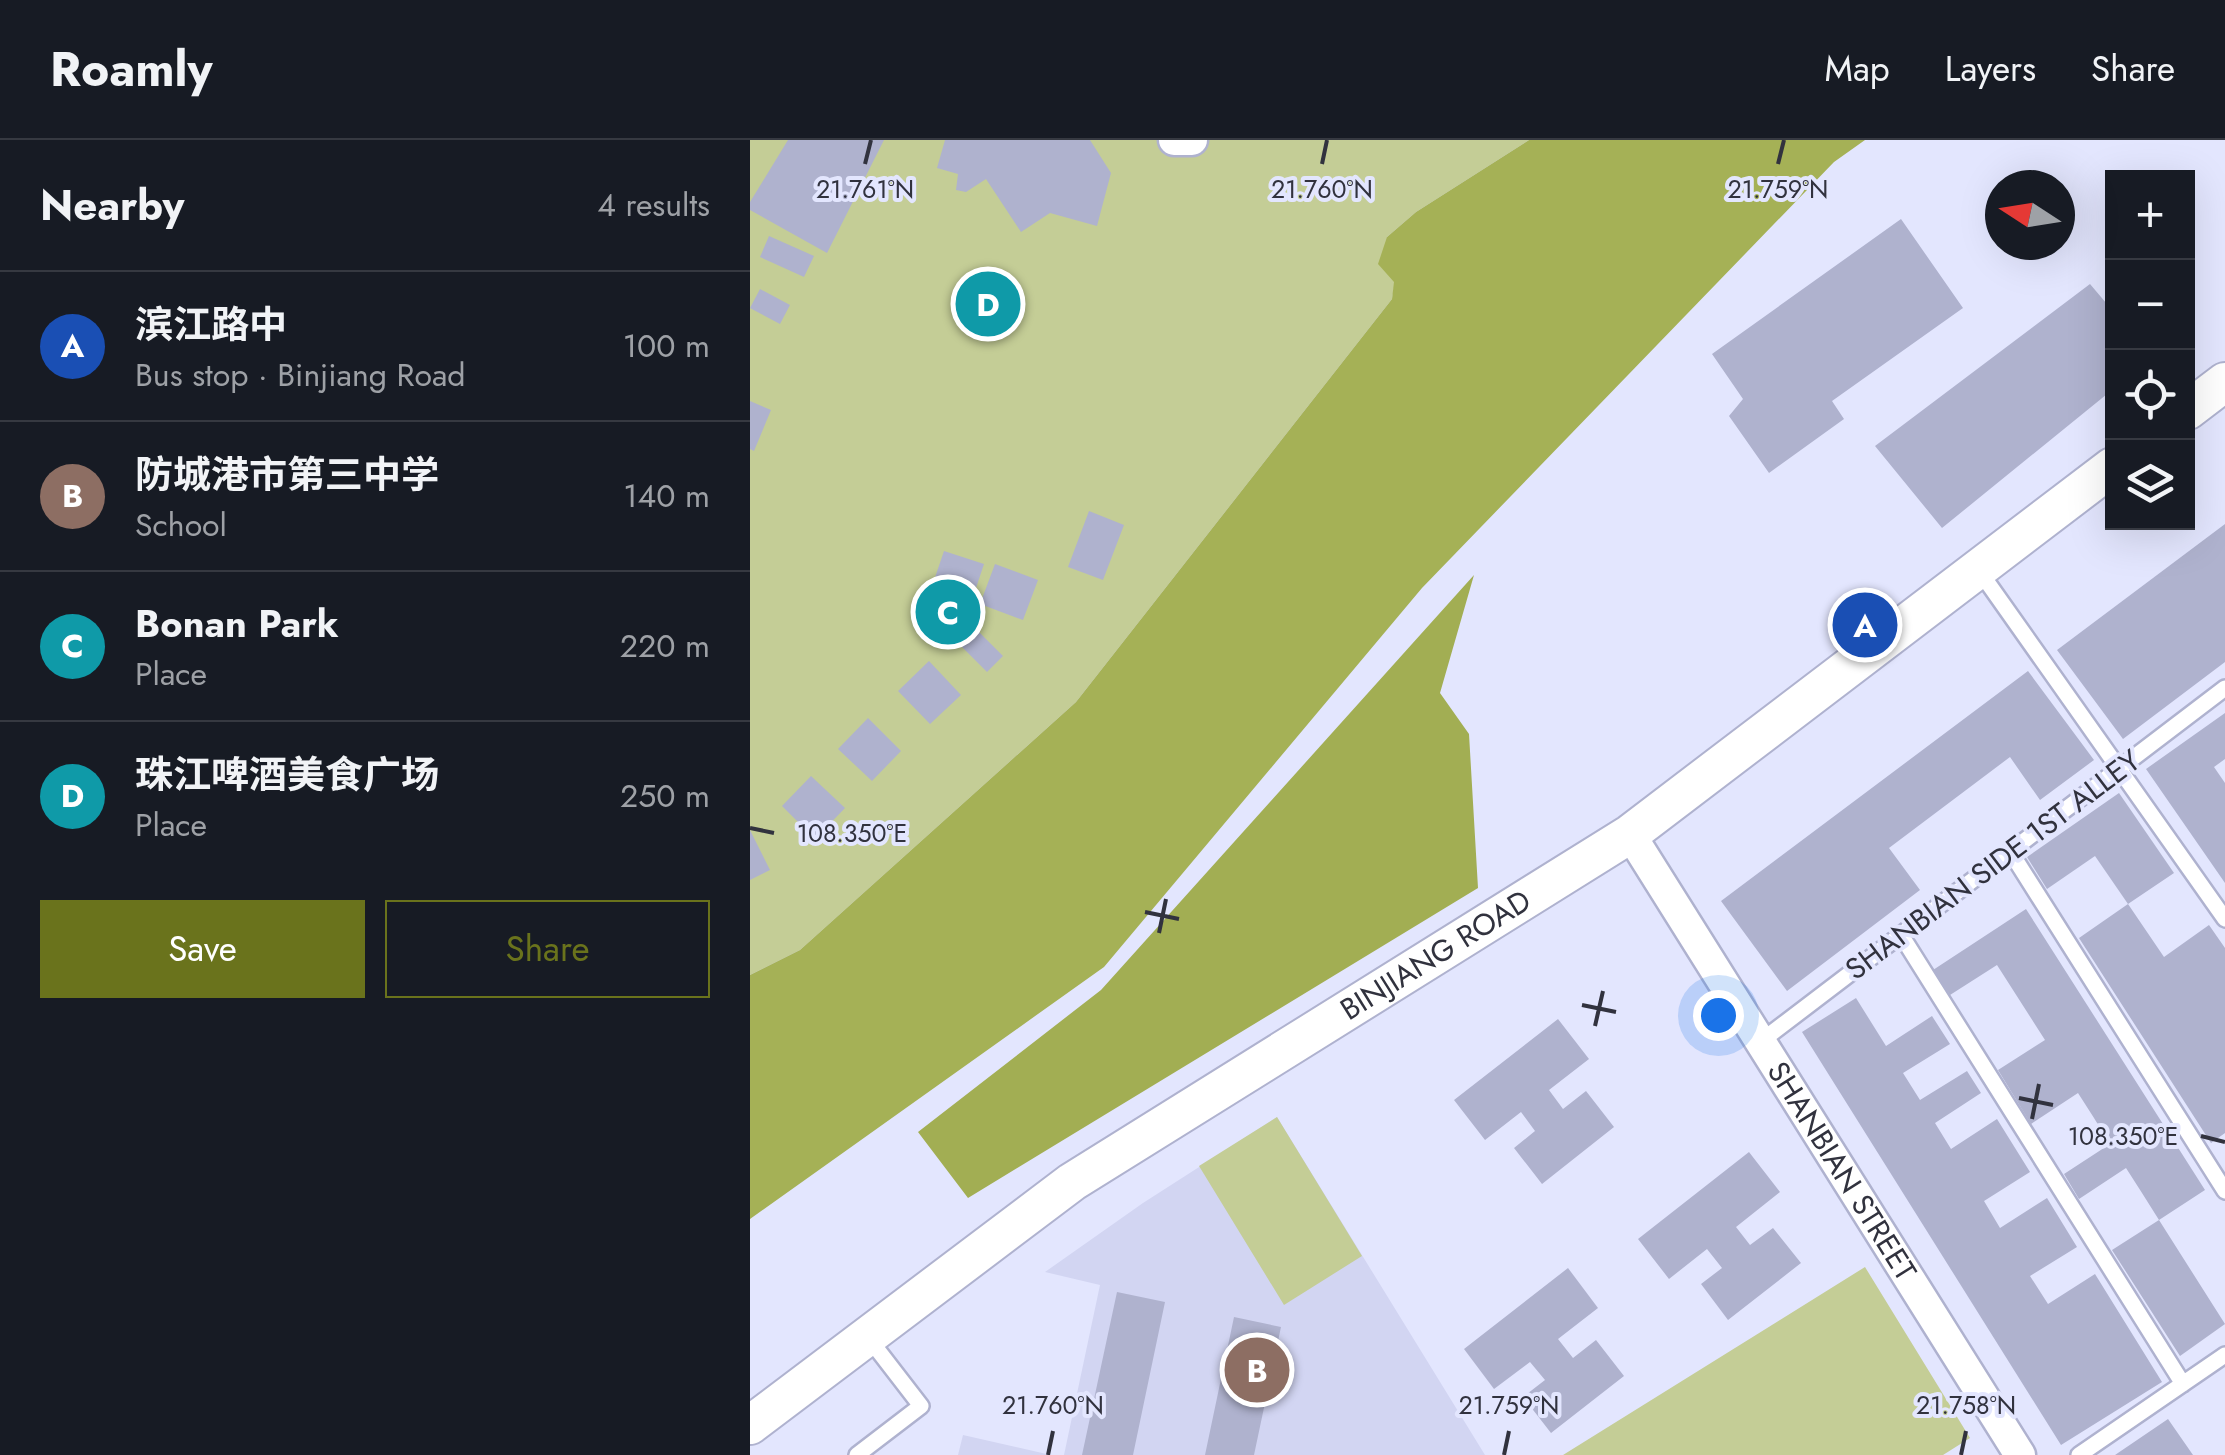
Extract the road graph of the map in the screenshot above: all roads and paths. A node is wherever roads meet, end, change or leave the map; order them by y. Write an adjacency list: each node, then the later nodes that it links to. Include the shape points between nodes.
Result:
1 (1174, 140): 2 (street)
2 (1192, 140)
3 (2225, 382): 4 (street)
4 (2195, 405)
5 (2105, 472): 6 (street, BINJIANG ROAD)
6 (1978, 569): 8 (lane); 9 (street, BINJIANG ROAD)
7 (2225, 688): 8 (lane, SHANBIAN SIDE 1ST ALLEY)
8 (2121, 767): 10 (lane, SHANBIAN SIDE 1ST ALLEY); 11 (lane)
9 (1630, 834): 13 (street, SHANBIAN STREET); 15 (street, BINJIANG ROAD, via 1072,1182)
10 (2010, 851): 12 (lane, SHANBIAN SIDE 1ST ALLEY); 14 (lane)
11 (2225, 919)
12 (1901, 934): 13 (lane, SHANBIAN SIDE 1ST ALLEY); 17 (lane)
13 (1760, 1042): 20 (street, SHANBIAN STREET)
14 (2225, 1192)
15 (868, 1336): 18 (street, BINJIANG ROAD); 19 (lane, via 922,1406)
16 (2225, 1355): 17 (lane)
17 (2183, 1384): 21 (lane)
18 (750, 1424)
19 (857, 1455)
20 (2020, 1455)
21 (2079, 1455)

